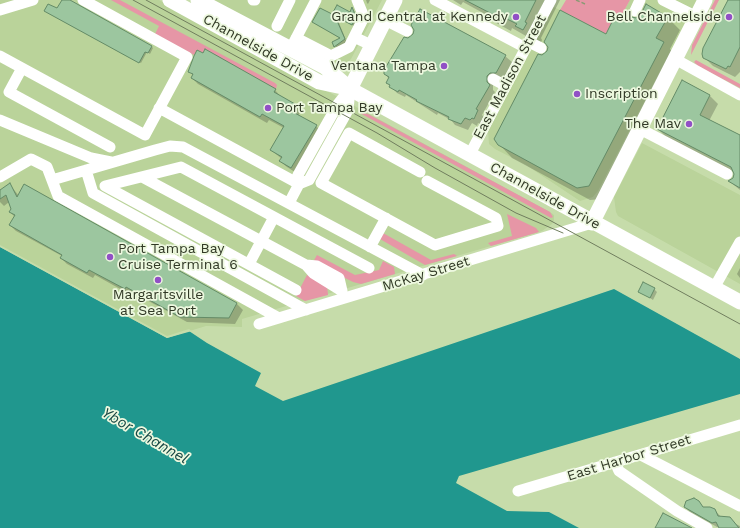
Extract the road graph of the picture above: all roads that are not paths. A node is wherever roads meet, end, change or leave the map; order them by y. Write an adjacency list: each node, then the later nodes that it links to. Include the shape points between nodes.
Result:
1 (34, 0): 14 (street)
2 (83, 0): 32 (street, via 187,57)
3 (170, 0): 13 (main road, Channelside Drive)
4 (290, 0): 18 (street)
5 (356, 0): 20 (street, via 364,17)
6 (395, 0): 17 (main road)
7 (435, 0): 22 (street)
8 (551, 0): 22 (street, East Madison Street)
9 (640, 0): 15 (street)
10 (662, 0): 16 (street)
11 (704, 0): 16 (main road)
12 (313, 1): 23 (street)
13 (196, 4): 23 (main road, Channelside Drive); 30 (main road, Channelside Drive, via 319,82)
14 (0, 10)
15 (635, 11)
16 (696, 17): 26 (main road)
17 (384, 20): 19 (street); 21 (main road)
18 (277, 26)
19 (407, 31)
20 (354, 37): 21 (street); 23 (street, via 349,47 331,56)
21 (371, 45): 30 (main road)
22 (527, 45): 24 (street); 29 (street, East Madison Street)
23 (300, 47): 30 (main road, Channelside Drive)
24 (541, 48)
25 (0, 56): 27 (street)
26 (675, 59): 31 (street); 34 (main road)
27 (22, 68): 35 (street); 36 (street, via 9,92)
28 (493, 79): 29 (street)
29 (506, 86): 38 (street, East Madison Street)
30 (350, 89): 38 (main road, Channelside Drive); 45 (street, via 338,104 298,176)
31 (740, 95)
32 (159, 108): 35 (street); 45 (street)
33 (0, 120): 39 (street, via 91,158)
34 (640, 129): 41 (street); 49 (main road)
35 (145, 135): 37 (street)
36 (110, 147)
37 (150, 151): 39 (street); 46 (street, via 170,146 183,147)
38 (470, 154): 49 (main road, Channelside Drive)
39 (111, 162): 40 (street)
40 (86, 170): 44 (street); 60 (street, via 93,193)
41 (727, 174)
42 (0, 177): 44 (street, via 31,159 47,167)
43 (142, 177): 47 (street, via 181,167); 50 (street); 53 (street, via 106,186)
44 (52, 180): 61 (street, via 58,196)
45 (299, 184): 46 (street)
46 (289, 203): 52 (street)
47 (274, 217): 50 (street); 54 (street)
48 (386, 218): 48 (street, via 435,245 498,226 496,218 350,133 321,183); 52 (street)
49 (592, 223): 55 (street, McKay Street); 56 (main road, Channelside Drive)
50 (262, 241): 53 (street); 58 (street, via 306,265 317,266 340,278)
51 (740, 242): 56 (street)
52 (370, 247): 55 (street)
53 (249, 264): 57 (street)
54 (369, 268)
55 (423, 275): 58 (street, McKay Street)
56 (714, 288): 59 (main road, Channelside Drive)
57 (296, 290)
58 (343, 295): 60 (street, McKay Street)
59 (740, 302)
60 (306, 310): 61 (street, McKay Street)
61 (279, 318): 62 (street, McKay Street)
62 (259, 324)
63 (740, 425): 64 (street, East Harbor Street)
64 (641, 455): 65 (street, East Harbor Street); 67 (street)
65 (615, 462): 66 (street, East Harbor Street); 68 (street, via 619,471 677,511)
66 (518, 491)
67 (740, 506)
68 (707, 528)

